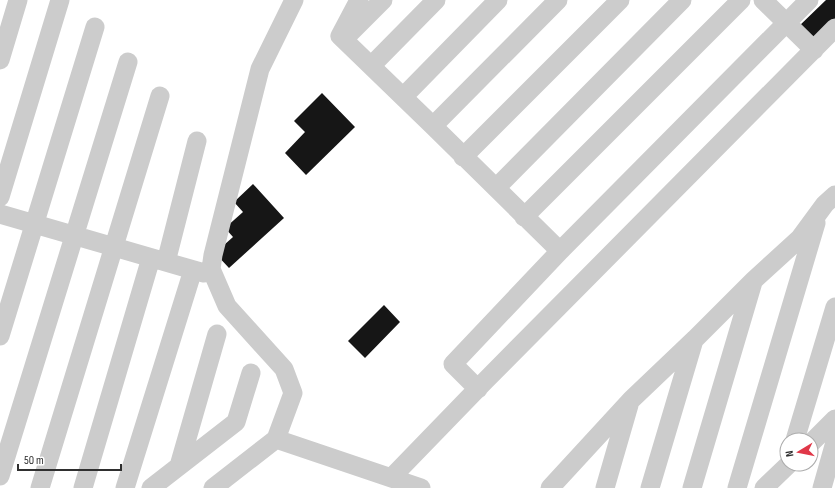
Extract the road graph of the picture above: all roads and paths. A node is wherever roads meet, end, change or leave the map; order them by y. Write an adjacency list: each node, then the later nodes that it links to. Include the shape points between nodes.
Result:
1 (18, 0): 19 (lane)
2 (60, 0): 29 (lane)
3 (294, 0): 39 (lane, via 260,69 213,255 211,269)
4 (359, 0): 17 (lane, via 340,36)
5 (383, 0): 17 (lane)
6 (436, 0): 21 (lane)
7 (498, 0): 23 (lane)
8 (558, 0): 24 (lane)
9 (620, 0): 26 (lane)
10 (682, 0): 27 (lane)
11 (741, 0): 32 (lane)
12 (763, 0): 14 (lane)
13 (809, 0): 14 (lane)
14 (786, 23): 18 (lane); 36 (lane)
15 (95, 27): 33 (lane)
16 (835, 28): 18 (lane)
17 (344, 39): 21 (lane)
18 (814, 50): 46 (lane)
19 (0, 60)
20 (128, 62): 34 (lane)
21 (371, 66): 23 (lane)
22 (160, 96): 35 (lane)
23 (403, 97): 24 (lane)
24 (433, 126): 26 (lane)
25 (197, 141): 37 (lane)
26 (463, 157): 27 (lane)
27 (496, 188): 32 (lane)
28 (835, 195): 30 (lane)
29 (0, 197)
30 (819, 211): 40 (lane, via 800,238); 68 (lane)
31 (0, 214): 33 (lane)
32 (524, 216): 36 (lane)
33 (34, 224): 34 (lane); 43 (lane)
34 (74, 235): 35 (lane); 56 (lane)
35 (114, 247): 37 (lane); 58 (lane)
36 (560, 251): 46 (lane, via 452,364)
37 (159, 260): 38 (lane); 59 (lane)
38 (193, 270): 39 (lane); 60 (lane)
39 (214, 276): 51 (lane, via 227,306 284,369 293,393)
40 (754, 280): 44 (lane); 67 (lane)
41 (835, 307): 49 (lane)
42 (217, 334): 53 (lane)
43 (0, 336)
44 (695, 339): 47 (lane); 66 (lane)
45 (251, 373): 53 (lane, via 236,422)
46 (478, 389): 57 (lane)
47 (631, 400): 64 (lane); 65 (lane)
48 (835, 419): 50 (lane)
49 (797, 432)
50 (819, 434)
51 (276, 439): 57 (lane); 62 (lane)
52 (835, 442): 71 (lane)
53 (179, 466): 61 (lane)
54 (780, 472): 69 (lane)
55 (786, 472): 70 (lane)
56 (0, 476)
57 (392, 477): 63 (lane)
58 (40, 488)
59 (83, 488)
60 (125, 488)
61 (151, 488)
62 (213, 488)
63 (422, 488)
64 (550, 488)
65 (605, 488)
66 (650, 488)
67 (692, 488)
68 (737, 488)
69 (764, 488)
70 (781, 488)
71 (822, 488)

